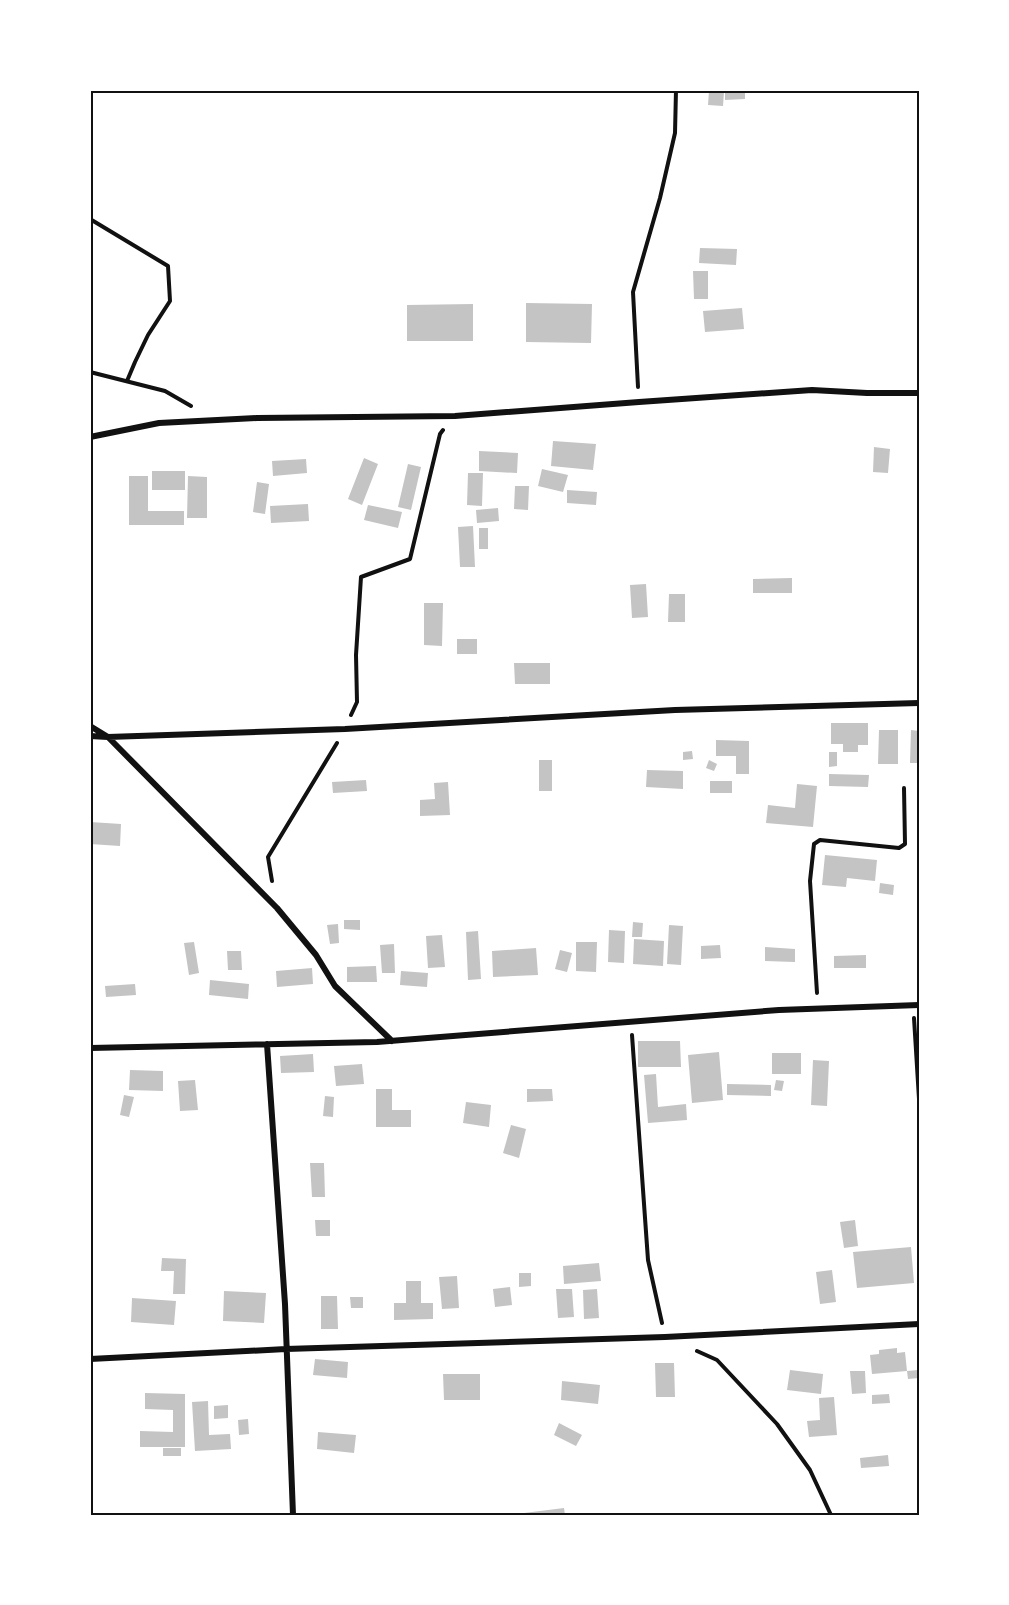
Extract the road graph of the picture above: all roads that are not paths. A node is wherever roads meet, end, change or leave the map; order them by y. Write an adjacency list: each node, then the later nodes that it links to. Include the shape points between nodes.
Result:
1 (919, 393): 2 (street, via 813,390 455,416 215,420 159,423)
2 (90, 437)
3 (919, 703): 6 (street, via 675,710 345,729)
4 (90, 726): 6 (street)
5 (90, 736): 6 (street)
6 (108, 737): 8 (street, via 278,908 335,986)
7 (916, 1005): 8 (street, via 779,1010)
8 (392, 1041): 9 (street)
9 (267, 1044): 10 (street); 12 (street)
10 (90, 1047)
11 (919, 1324): 12 (street)
12 (286, 1349): 13 (street); 14 (street)
13 (90, 1359)
14 (293, 1515)

